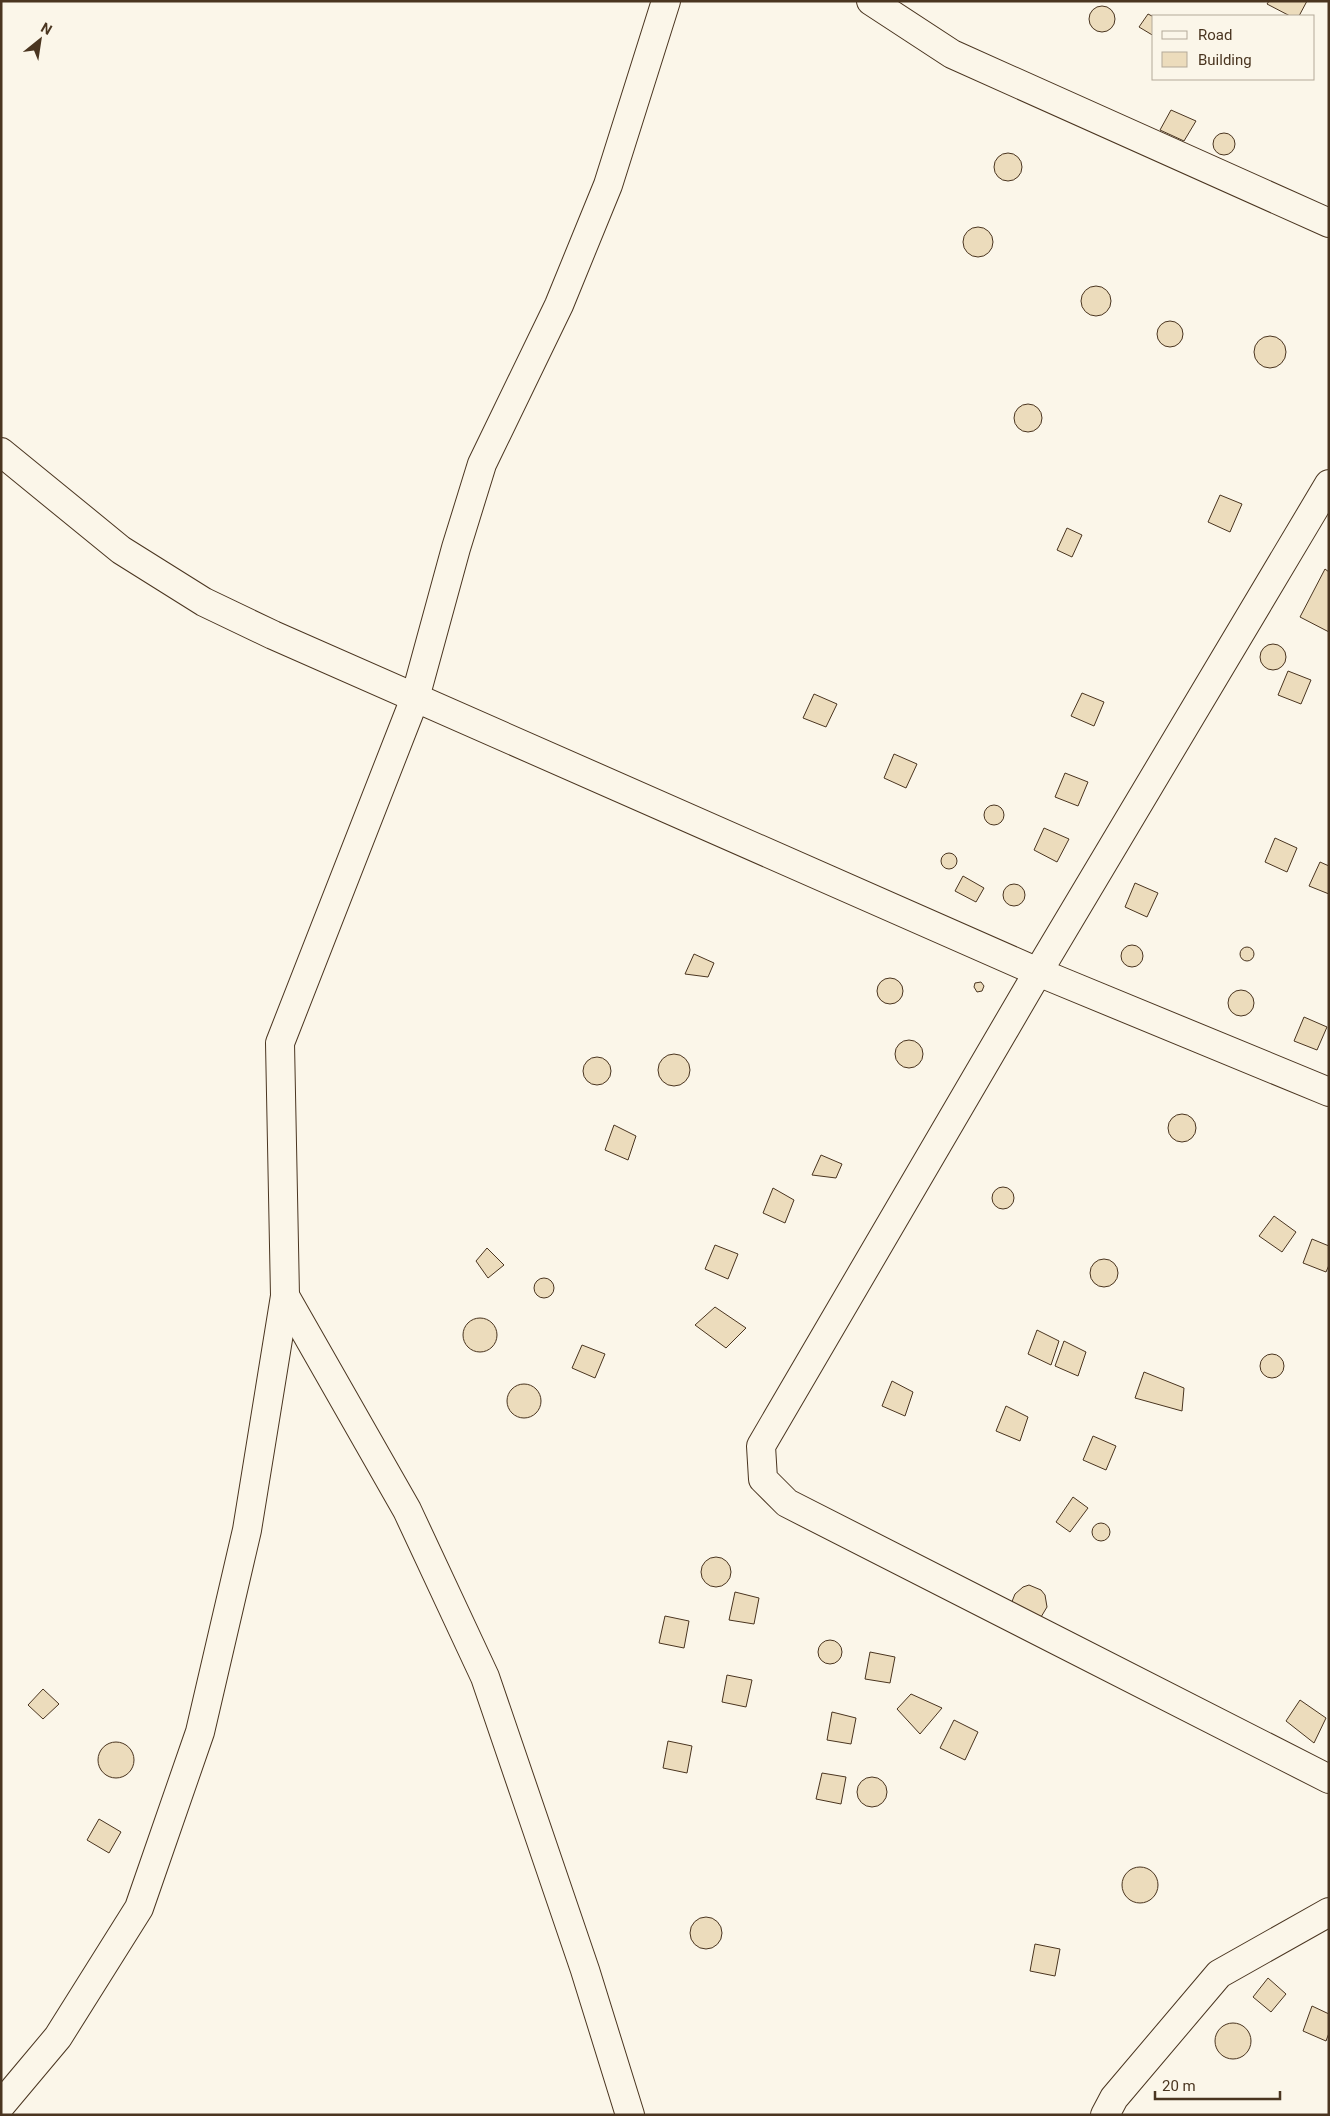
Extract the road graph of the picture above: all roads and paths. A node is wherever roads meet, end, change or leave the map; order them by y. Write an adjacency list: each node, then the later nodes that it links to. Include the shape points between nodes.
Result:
1 (666, 1): 6 (street, via 608,185 560,305 482,464)
2 (871, 1): 3 (street, via 952,54)
3 (1329, 223)
4 (1, 452): 6 (street, via 120,550 204,602)
5 (1329, 484): 7 (street)
6 (415, 698): 7 (street); 9 (street, via 280,1043)
7 (1038, 972): 8 (street); 10 (street, via 761,1446 763,1480 787,1503)
8 (1329, 1092)
9 (286, 1296): 12 (street, via 247,1530 200,1732 139,1908 58,2037); 13 (street, via 407,1510 485,1677 585,1970)
10 (1329, 1779)
11 (1329, 1912): 14 (street, via 1220,1974 1114,2098)
12 (1, 2105)
13 (630, 2115)
14 (1105, 2115)

